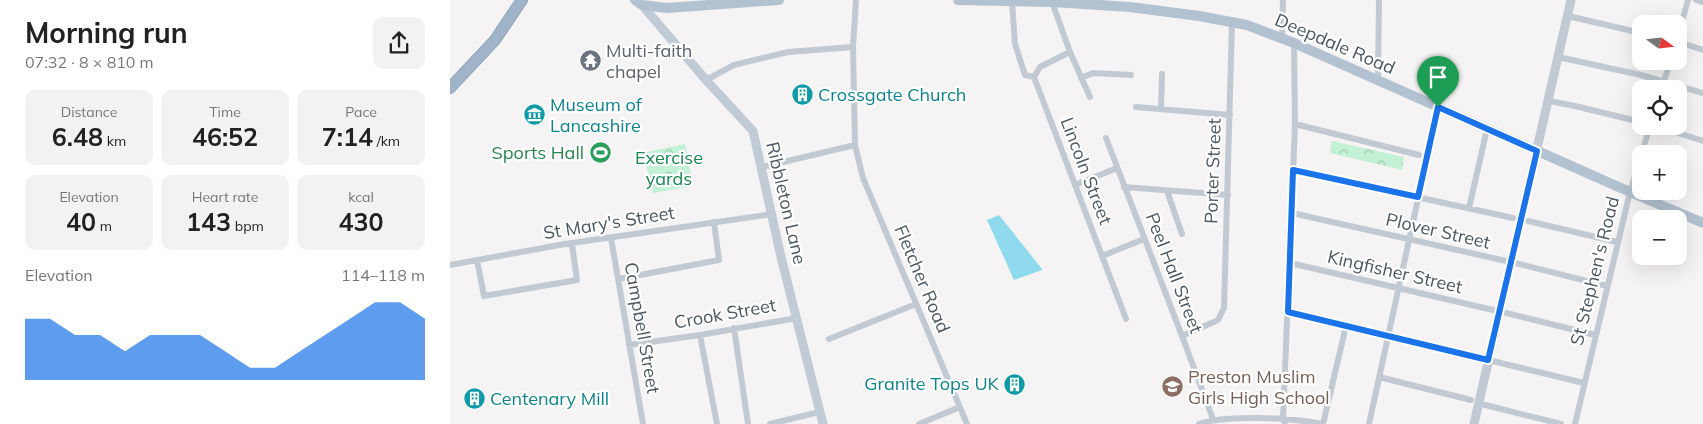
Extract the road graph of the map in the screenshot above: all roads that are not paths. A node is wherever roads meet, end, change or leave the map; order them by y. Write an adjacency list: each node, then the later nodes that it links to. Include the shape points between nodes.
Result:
1 (522, 0): 36 (highway, via 495,40)
2 (773, 0): 12 (main road)
3 (856, 0): 25 (street, Fletcher Road)
4 (958, 0): 13 (main road, Deepdale Road)
5 (1283, 0): 22 (street)
6 (1379, 0): 34 (street)
7 (1571, 0): 18 (street)
8 (1688, 0): 17 (street)
9 (1696, 0): 14 (street)
10 (1052, 1): 13 (main road, Deepdale Road); 15 (main road, Deepdale Road); 27 (street)
11 (638, 2): 16 (main road); 20 (main road, Ribbleton Lane)
12 (701, 2): 16 (main road)
13 (1012, 2): 31 (street, Lincoln Street, via 1015,44 1025,75)
14 (1703, 2)
15 (1130, 3): 19 (main road, Deepdale Road)
16 (667, 8): 20 (main road, via 661,16)
17 (1684, 15)
18 (1568, 16): 21 (street); 28 (street)
19 (1232, 22): 22 (main road, Deepdale Road); 44 (street, Porter Street)
20 (661, 27): 33 (main road, Ribbleton Lane)
21 (1632, 31)
22 (1279, 37): 23 (main road, Deepdale Road)
23 (1294, 43): 34 (main road, Deepdale Road); 46 (street)
24 (1688, 45): 26 (street)
25 (853, 48): 33 (street, via 788,52 734,65); 52 (street, Fletcher Road)
26 (1703, 50)
27 (1070, 52): 31 (street, via 1040,67); 32 (street)
28 (1558, 57): 35 (street); 40 (street)
29 (1162, 74): 43 (street)
30 (1131, 75): 32 (street, via 1093,74)
31 (1034, 77): 58 (street, Lincoln Street)
32 (1081, 78): 39 (street)
33 (706, 80): 55 (main road, Ribbleton Lane, via 753,131)
34 (1378, 80): 42 (main road, Deepdale Road)
35 (1659, 80)
36 (450, 88)
37 (1687, 88): 38 (street)
38 (1703, 93)
39 (1090, 97)
40 (1549, 101): 45 (street); 53 (street)
41 (1136, 107): 43 (street)
42 (1438, 107): 47 (main road, Deepdale Road); 63 (street)
43 (1161, 108): 44 (street)
44 (1230, 115): 62 (street, Porter Street)
45 (1632, 120)
46 (1295, 124): 54 (street); 57 (street)
47 (1487, 129): 53 (main road, Deepdale Road); 64 (street)
48 (1647, 135): 61 (street, St Stephen's Road)
49 (1684, 135): 51 (street)
50 (1106, 138): 56 (street, Peel Hall Street)
51 (1703, 141)
52 (855, 144): 55 (street); 85 (street, Fletcher Road, via 863,178)
53 (1537, 151): 61 (main road, Deepdale Road); 79 (street)
54 (1418, 154)
55 (762, 167): 65 (main road, Ribbleton Lane)
56 (1117, 168): 58 (street); 59 (street, Peel Hall Street)
57 (1293, 170): 63 (street); 66 (street)
58 (1075, 185): 77 (street, Lincoln Street)
59 (1124, 187): 60 (street); 73 (street, Peel Hall Street)
60 (1167, 191): 62 (street); 71 (street)
61 (1630, 192): 69 (main road, Deepdale Road); 75 (street, St Stephen's Road)
62 (1228, 195): 95 (street, Porter Street, via 1224,308 1218,320)
63 (1418, 197): 64 (street); 74 (street)
64 (1468, 208): 67 (street)
65 (772, 214): 70 (street, St Mary's Street); 89 (main road, Ribbleton Lane)
66 (1292, 214): 74 (street, Plover Street); 80 (street)
67 (1512, 218)
68 (1528, 221): 75 (street)
69 (1702, 221)
70 (714, 222): 72 (street, St Mary's Street); 82 (street, via 719,260)
71 (1182, 234)
72 (611, 238): 76 (street, St Mary's Street); 82 (street, Campbell Street)
73 (1144, 239): 77 (street); 95 (street, Peel Hall Street)
74 (1409, 240): 79 (street, Plover Street); 84 (street)
75 (1618, 242): 83 (street, St Stephen's Road)
76 (572, 244): 78 (street, St Mary's Street); 78 (street, via 577,280 484,296)
77 (1102, 256): 90 (street, Lincoln Street)
78 (477, 260): 81 (street, St Mary's Street)
79 (1511, 262): 83 (street, Plover Street); 99 (street)
80 (1290, 263): 84 (street, Kingfisher Street); 87 (street)
81 (450, 264)
82 (619, 279): 98 (street, Campbell Street)
83 (1607, 286): 94 (street, St Stephen's Road)
84 (1399, 288): 86 (street, Kingfisher Street); 96 (street)
85 (916, 304): 97 (street); 104 (street, Fletcher Road)
86 (1493, 310)
87 (1288, 312): 91 (street); 107 (street)
88 (1506, 313): 94 (street)
89 (797, 318): 92 (street, Crook Street); 105 (main road, Ribbleton Lane)
90 (1126, 319)
91 (1346, 326): 96 (street); 116 (street)
92 (734, 328): 93 (street, Crook Street); 110 (street)
93 (700, 335): 98 (street, Crook Street); 109 (street)
94 (1595, 335): 101 (street, St Stephen's Road)
95 (1182, 336): 106 (street, Peel Hall Street)
96 (1388, 336): 99 (street); 100 (street)
97 (829, 339)
98 (629, 345): 108 (street, Campbell Street)
99 (1488, 360): 101 (street); 118 (street)
100 (1379, 377): 102 (street); 117 (street)
101 (1584, 383): 120 (street, St Stephen's Road)
102 (1472, 400)
103 (1486, 405): 119 (street)
104 (960, 407): 113 (street); 114 (street, Fletcher Road)
105 (819, 412): 111 (street); 112 (main road, Ribbleton Lane)
106 (1213, 420): 107 (street, via 1244,418); 115 (street)
107 (1284, 422): 116 (street, via 1305,420)
108 (643, 424)
109 (717, 424)
110 (748, 424)
111 (770, 424)
112 (822, 424)
113 (919, 424)
114 (967, 424)
115 (1198, 424)
116 (1323, 424)
117 (1369, 424)
118 (1474, 424)
119 (1561, 424)
120 (1575, 424)

